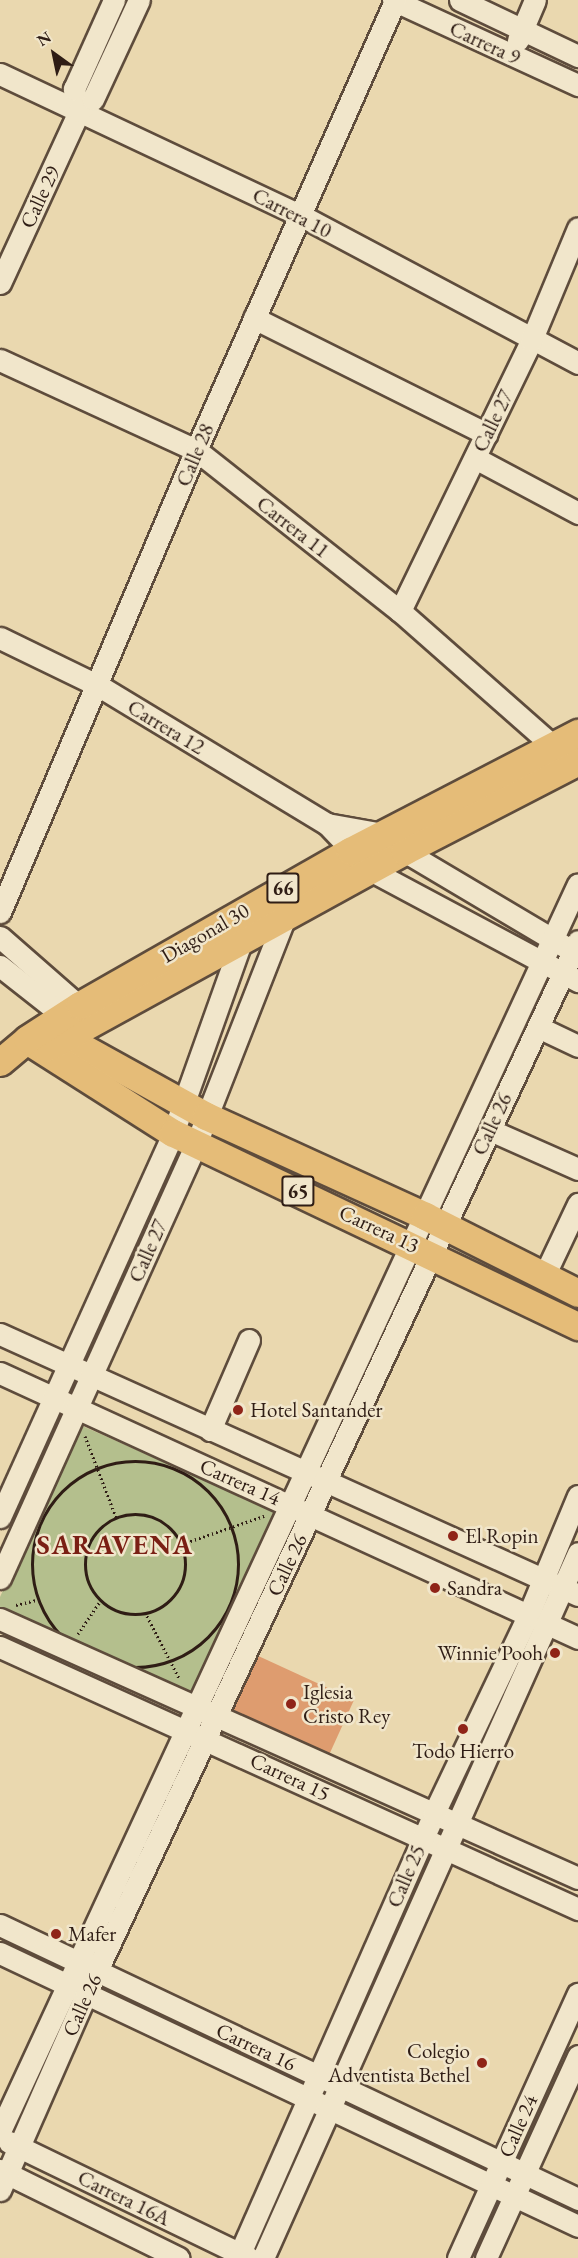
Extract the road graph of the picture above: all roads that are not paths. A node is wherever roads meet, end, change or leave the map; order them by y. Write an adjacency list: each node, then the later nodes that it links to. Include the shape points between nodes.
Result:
1 (114, 0): 11 (street, Calle 29, via 74,88)
2 (139, 0): 11 (street, Calle 29, via 93,99)
3 (394, 0): 7 (street, Carrera 9); 12 (street, Calle 28)
4 (460, 0): 6 (street, Carrera 9)
5 (535, 0): 6 (street)
6 (522, 29): 7 (street); 8 (street, Carrera 9)
7 (513, 55): 10 (street, Carrera 9)
8 (578, 56)
9 (0, 74): 11 (street, Carrera 10)
10 (578, 85)
11 (79, 111): 12 (street, Carrera 10); 14 (street, Calle 29)
12 (300, 215): 15 (street, Calle 28); 16 (street, Carrera 10)
13 (578, 228): 16 (street, Calle 27)
14 (0, 283)
15 (254, 318): 19 (street); 20 (street, Calle 28)
16 (531, 341): 18 (street, Carrera 10); 19 (street, Calle 27)
17 (0, 360): 20 (street, Carrera 11)
18 (578, 363)
19 (487, 434): 21 (street, Calle 27)
20 (196, 450): 23 (street, Carrera 11); 25 (street, Calle 28)
21 (475, 458): 22 (street); 23 (street, Calle 27)
22 (578, 513)
23 (400, 611): 27 (street, Carrera 11)
24 (0, 638): 25 (street, Carrera 12)
25 (99, 686): 29 (street, Carrera 12); 35 (street, Calle 28)
26 (578, 733): 27 (main road, Diagonal 30 / 66)
27 (553, 746): 30 (main road, Diagonal 30 / 66)
28 (578, 761): 32 (main road, Diagonal 30 / 66)
29 (327, 825): 30 (street, Carrera 12); 31 (street, Carrera 12)
30 (383, 834): 31 (main road, Diagonal 30 / 66); 32 (street, Carrera 12)
31 (350, 851): 33 (street, Carrera 12); 45 (main road, Diagonal 30 / 66)
32 (404, 851): 33 (main road, Diagonal 30 / 66); 38 (street, Carrera 12)
33 (372, 871): 36 (main road, Diagonal 30 / 66); 41 (street, Carrera 12)
34 (578, 884): 38 (street, Calle 26)
35 (0, 912)
36 (284, 918): 39 (main road, Diagonal 30 / 66); 49 (street, Calle 27)
37 (0, 937): 45 (street)
38 (554, 941): 40 (street, Carrera 12); 41 (street, Calle 26)
39 (241, 942): 45 (main road, Diagonal 30 / 66); 48 (street, Calle 27)
40 (576, 949): 43 (street, Calle 26)
41 (545, 962): 43 (street, Carrera 12); 54 (street, Calle 26)
42 (0, 966): 45 (street)
43 (571, 977): 44 (street, Calle 26)
44 (538, 1027): 46 (street); 50 (street, Calle 26)
45 (62, 1028): 47 (main road, Diagonal 30 / 66); 48 (main road, Carrera 13 / 65); 51 (main road, Carrera 13 / 65)
46 (578, 1046)
47 (0, 1063)
48 (183, 1102): 49 (main road, Carrera 13 / 65); 51 (street, Calle 27)
49 (206, 1116): 51 (street, Calle 27); 54 (main road, Carrera 13 / 65)
50 (490, 1130): 52 (street); 54 (street, Calle 26)
51 (184, 1138): 55 (main road, Carrera 13 / 65); 61 (street, Calle 27); 63 (street, Calle 27)
52 (578, 1170)
53 (578, 1204): 56 (street)
54 (435, 1221): 55 (street, Calle 26); 56 (main road, Carrera 13 / 65)
55 (422, 1249): 58 (main road, Carrera 13 / 65); 67 (street, Calle 26); 68 (street, Calle 26)
56 (544, 1276): 57 (main road, Carrera 13 / 65)
57 (578, 1293)
58 (578, 1326)
59 (0, 1334): 61 (street, Carrera 14)
60 (249, 1340): 66 (street)
61 (68, 1366): 63 (street, Carrera 14); 64 (street, Calle 27)
62 (0, 1373): 64 (street, Carrera 14)
63 (91, 1376): 65 (street, Calle 27); 66 (street, Carrera 14)
64 (53, 1399): 65 (street, Carrera 14); 72 (street, Calle 27)
65 (76, 1409): 70 (street, Carrera 14); 74 (street, Calle 27)
66 (210, 1430): 67 (street, Carrera 14)
67 (305, 1473): 68 (street, Carrera 14); 70 (street, Calle 26)
68 (325, 1482): 71 (street, Calle 26); 75 (street, Carrera 14)
69 (578, 1496): 75 (street, Calle 25)
70 (291, 1504): 71 (street, Carrera 14); 81 (street, Calle 26)
71 (310, 1514): 78 (street, Carrera 14); 82 (street, Calle 26)
72 (0, 1517)
73 (578, 1553): 76 (street, Calle 25)
74 (0, 1578)
75 (540, 1579): 76 (street, Carrera 14); 78 (street, Calle 25)
76 (570, 1592): 78 (street, Calle 25)
77 (0, 1619): 81 (street, Carrera 15)
78 (538, 1621): 79 (street, Carrera 14); 85 (street, Calle 25); 86 (street, Calle 25)
79 (578, 1638)
80 (0, 1647): 83 (street, Carrera 15)
81 (197, 1708): 82 (street, Carrera 15); 83 (street, Calle 26)
82 (218, 1715): 84 (street, Calle 26); 85 (street, Carrera 15)
83 (184, 1728): 84 (street, Carrera 15); 93 (street, Calle 26)
84 (206, 1738): 87 (street, Carrera 15); 94 (street, Calle 26)
85 (434, 1813): 86 (street, Carrera 15); 87 (street, Calle 25)
86 (458, 1824): 88 (street, Calle 25); 89 (street, Carrera 15)
87 (423, 1839): 88 (street, Carrera 15); 99 (street, Calle 25)
88 (445, 1850): 90 (street, Carrera 15); 100 (street, Calle 25)
89 (578, 1878)
90 (578, 1910)
91 (0, 1925): 93 (street, Carrera 16)
92 (0, 1953): 95 (street, Carrera 16)
93 (76, 1961): 94 (street, Carrera 16); 95 (street, Calle 26)
94 (97, 1971): 96 (street, Calle 26); 99 (street, Carrera 16)
95 (66, 1984): 96 (street, Carrera 16); 103 (street, Calle 26)
96 (86, 1994): 101 (street, Carrera 16); 105 (street, Calle 26)
97 (578, 1994): 106 (street, Calle 24)
98 (578, 2056): 107 (street, Calle 24)
99 (320, 2077): 100 (street, Carrera 16); 101 (street, Calle 25)
100 (340, 2086): 102 (street, Calle 25); 106 (street, Carrera 16)
101 (309, 2099): 102 (street, Carrera 16); 113 (street, Calle 25)
102 (330, 2109): 109 (street, Carrera 16); 115 (street, Calle 25)
103 (0, 2131)
104 (0, 2138): 105 (street, Carrera 16A)
105 (20, 2147): 108 (street, Calle 26); 113 (street, Carrera 16A)
106 (501, 2163): 107 (street, Carrera 16); 109 (street, Calle 24)
107 (524, 2174): 110 (street, Calle 24); 111 (street, Carrera 16)
108 (2, 2178): 114 (street, Carrera 16A)
109 (491, 2185): 110 (street, Carrera 16); 116 (street, Calle 24)
110 (514, 2196): 112 (street, Carrera 16); 117 (street, Calle 24)
111 (578, 2199)
112 (578, 2226)
113 (242, 2257)
114 (179, 2258)
115 (263, 2258)
116 (458, 2258)
117 (486, 2258)

